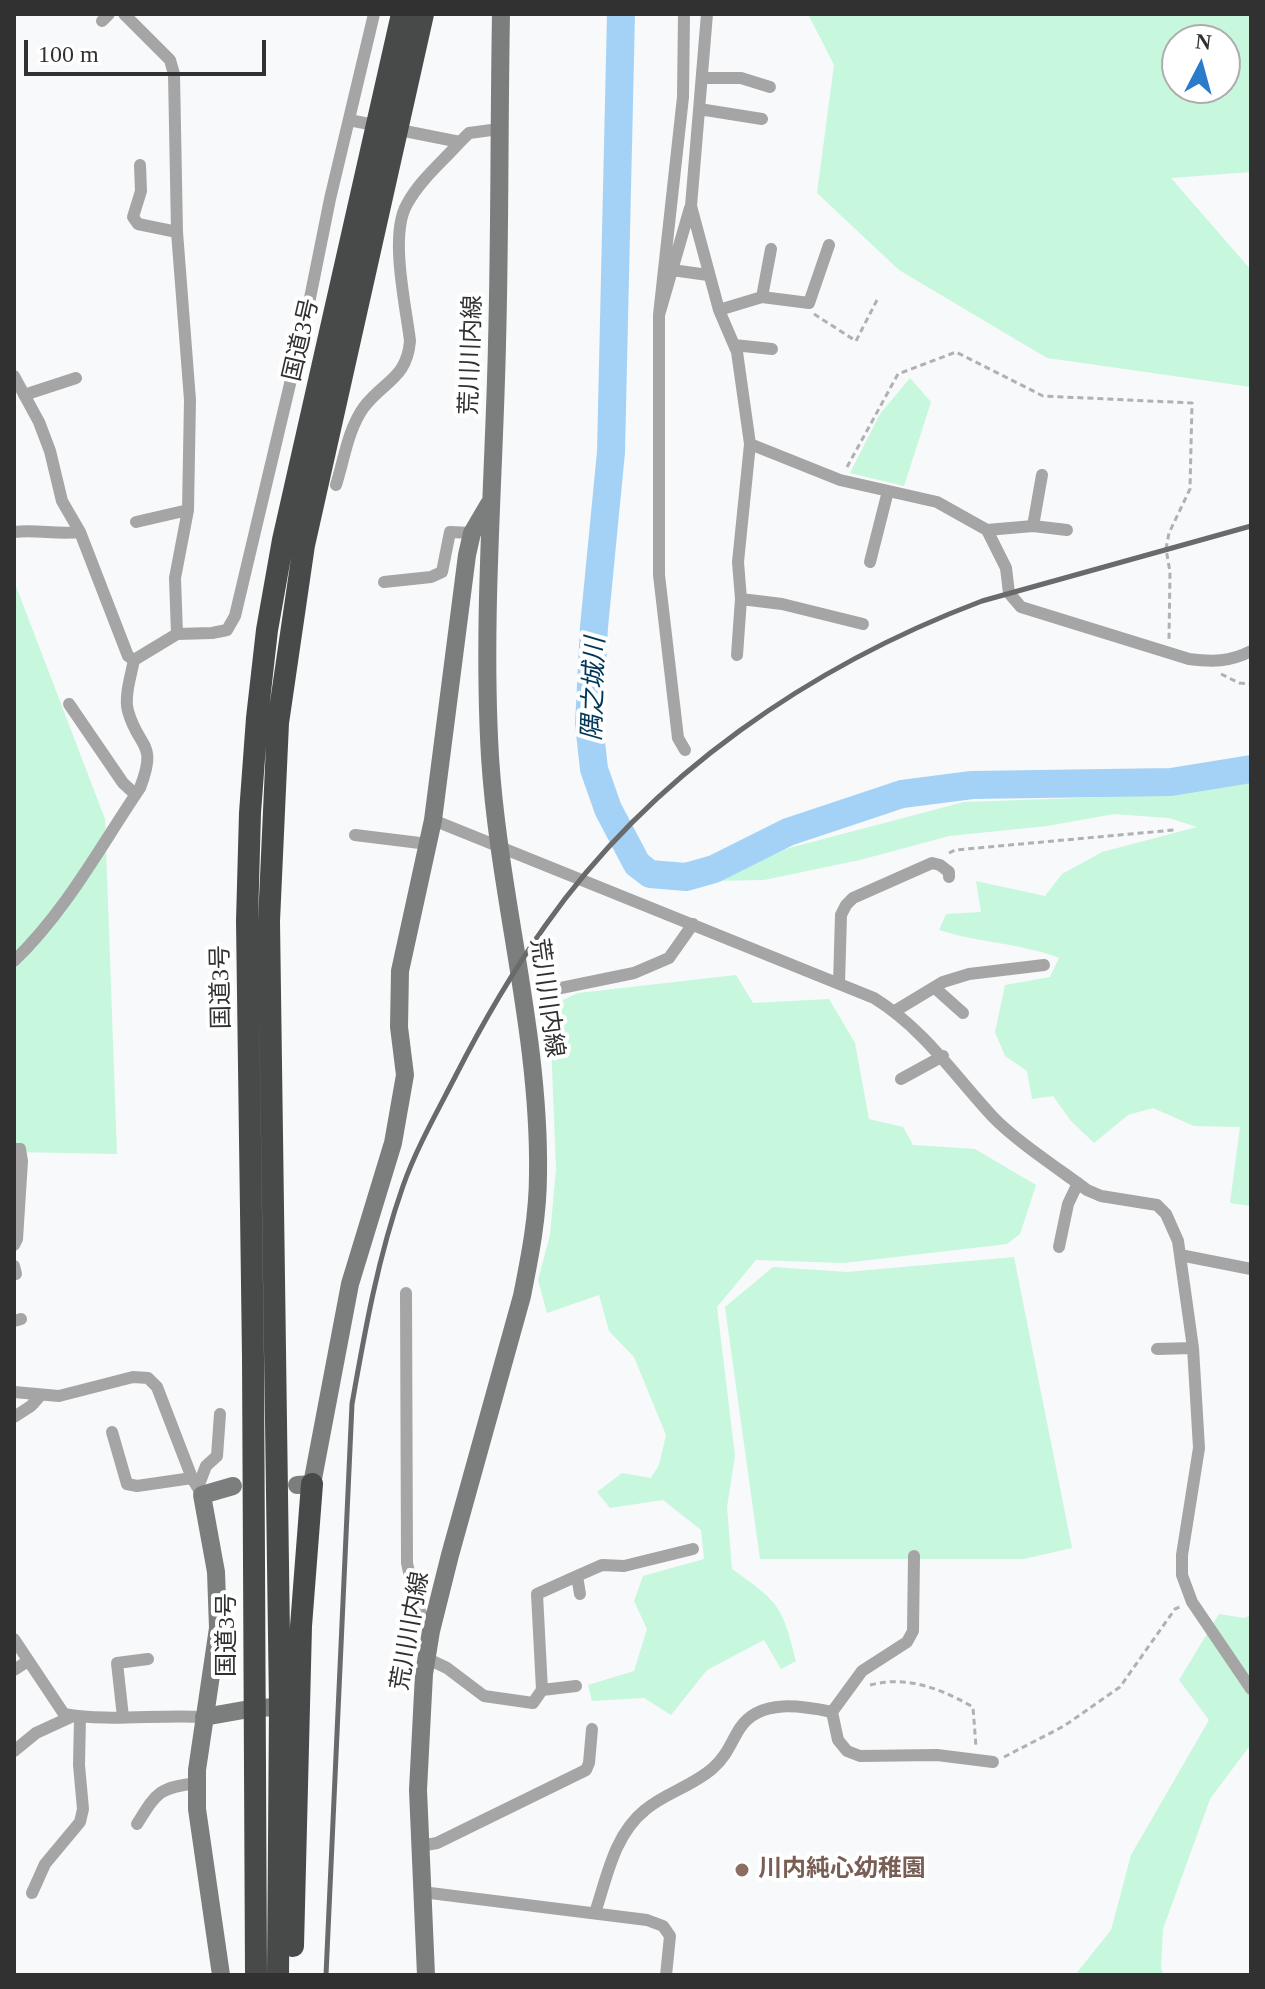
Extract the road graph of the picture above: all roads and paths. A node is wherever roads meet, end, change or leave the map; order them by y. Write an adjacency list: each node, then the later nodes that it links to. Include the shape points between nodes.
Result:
1 (124, 14): 18 (street, via 170,60 174,74)
2 (374, 14): 12 (street)
3 (402, 14): 15 (highway, 国道3号)
4 (423, 14): 15 (highway, 国道3号)
5 (501, 14): 13 (main road, 荒川川内線)
6 (684, 14): 27 (street, via 683,97)
7 (707, 14): 8 (street)
8 (702, 78): 9 (street, via 741,78); 10 (street)
9 (770, 87)
10 (699, 109): 11 (street); 17 (street)
11 (762, 119)
12 (349, 120): 14 (street); 51 (street, via 235,616 227,630)
13 (499, 129): 14 (street, via 469,133); 38 (main road, 荒川川内線)
14 (460, 142): 36 (street, via 405,207 400,248 408,356 352,429)
15 (383, 149): 108 (highway, 国道3号, via 304,545 278,723 269,921); 109 (highway, 国道3号, via 283,540 255,734 247,921)
16 (140, 165): 18 (street, via 141,191 133,217 138,224)
17 (691, 206): 21 (street); 22 (street)
18 (177, 232): 39 (street, via 190,400)
19 (829, 245): 25 (street)
20 (771, 249): 23 (street)
21 (672, 270): 22 (street); 27 (street)
22 (708, 275): 26 (street)
23 (762, 297): 25 (street); 26 (street)
24 (877, 300): 25 (path, via 856,341 814,314)
25 (809, 303)
26 (719, 310): 28 (street)
27 (659, 315): 57 (street, via 659,575 678,738)
28 (734, 345): 29 (street); 33 (street)
29 (772, 349)
30 (14, 376): 32 (street)
31 (76, 378): 32 (street)
32 (24, 395): 45 (street, via 50,451 62,501)
33 (750, 444): 35 (street); 49 (street, via 738,562)
34 (1042, 475): 41 (street)
35 (840, 480): 37 (street); 53 (path, via 898,374 956,352 1043,396 1192,403 1190,489 1166,549)
36 (336, 485)
37 (888, 491): 42 (street, via 937,502); 47 (street)
38 (490, 502): 46 (main road); 98 (main road, 荒川川内線, via 488,698 495,806 535,1090 539,1176 522,1296)
39 (188, 510): 40 (street); 51 (street, via 175,578)
40 (136, 522)
41 (1033, 526): 42 (street); 43 (street)
42 (987, 530): 53 (street, via 1006,568 1009,593 1021,607)
43 (1067, 530)
44 (14, 532): 45 (street)
45 (80, 532): 55 (street)
46 (472, 533): 48 (street, via 450,532 442,572); 59 (main road)
47 (870, 562)
48 (384, 582)
49 (741, 599): 50 (street); 54 (street)
50 (863, 624)
51 (177, 634): 55 (street)
52 (1251, 651): 53 (street, via 1216,662)
53 (1168, 652)
54 (737, 655)
55 (134, 660): 58 (street, via 127,707 149,750)
56 (69, 704): 58 (street)
57 (685, 750)
58 (135, 794): 66 (street, via 61,909)
59 (433, 820): 62 (main road); 65 (street)
60 (1174, 830): 63 (path, via 955,850)
61 (355, 835): 62 (street)
62 (428, 844): 90 (main road, via 400,971 405,1075 395,1129 350,1284)
63 (932, 863): 64 (street); 68 (street, via 846,905 841,915)
64 (949, 877)
65 (693, 924): 68 (street); 70 (street, via 669,958 634,973 556,989)
66 (14, 961)
67 (1044, 965): 69 (street, via 969,974)
68 (839, 984): 71 (street)
69 (935, 988): 71 (street); 72 (street)
70 (548, 999)
71 (895, 1011): 73 (street)
72 (963, 1013)
73 (943, 1056): 74 (street); 76 (street, via 995,1119)
74 (901, 1079)
75 (14, 1149): 77 (street, via 20,1149 22,1161)
76 (1078, 1183): 79 (street); 80 (street, via 1101,1196 1157,1205 1166,1214)
77 (16, 1208): 78 (street)
78 (14, 1245)
79 (1059, 1247)
80 (1180, 1255): 81 (street); 83 (street)
81 (1251, 1269)
82 (406, 1293): 98 (street, via 407,1563 416,1604)
83 (1193, 1348): 84 (street); 97 (street, via 1199,1448 1182,1555 1182,1575)
84 (1157, 1349)
85 (14, 1392): 86 (street)
86 (40, 1396): 88 (street); 92 (street, via 148,1378 157,1387)
87 (220, 1414): 92 (street, via 217,1456)
88 (14, 1417)
89 (112, 1432): 92 (street, via 127,1484)
90 (305, 1484): 127 (highway)
91 (233, 1486): 92 (main road)
92 (197, 1487): 113 (main road, via 216,1572 218,1628)
93 (693, 1549): 95 (street, via 624,1566 602,1565)
94 (914, 1556): 107 (street, via 913,1631 907,1642 862,1671)
95 (577, 1576): 96 (street); 106 (street, via 537,1594)
96 (580, 1594)
97 (1192, 1602): 105 (street); 117 (path, via 1175,1609 1120,1687 1064,1726)
98 (431, 1631): 100 (main road, 荒川川内線)
99 (14, 1639): 102 (street)
100 (426, 1658): 106 (street, via 484,1696 533,1703); 120 (main road, 荒川川内線)
101 (148, 1659): 112 (street, via 117,1663)
102 (28, 1661): 103 (street); 111 (street, via 64,1714)
103 (14, 1670)
104 (576, 1686): 106 (street)
105 (1251, 1689)
106 (542, 1690)
107 (847, 1691): 110 (street); 116 (path, via 882,1682 943,1689 973,1707)
108 (280, 1707): 109 (main road); 126 (highway, 国道3号)
109 (255, 1708): 113 (main road); 125 (highway, 国道3号)
110 (832, 1712): 116 (street, via 838,1740 860,1756); 123 (street, via 784,1705 742,1725 726,1757 645,1810 618,1842)
111 (77, 1716): 112 (street); 115 (street, via 36,1733); 122 (street, via 80,1822 45,1864)
112 (123, 1717): 113 (street)
113 (204, 1717): 118 (main road)
114 (592, 1729): 120 (street, via 586,1770 437,1843)
115 (14, 1751)
116 (977, 1760): 117 (street)
117 (993, 1762)
118 (197, 1783): 119 (street, via 154,1795); 124 (main road)
119 (137, 1824)
120 (420, 1846): 121 (main road, 荒川川内線)
121 (422, 1892): 123 (street); 128 (main road, 荒川川内線)
122 (32, 1893)
123 (595, 1913): 129 (street, via 663,1926 670,1936)
124 (221, 1975)
125 (256, 1975)
126 (278, 1975)
127 (293, 1975)
128 (426, 1975)
129 (666, 1975)

